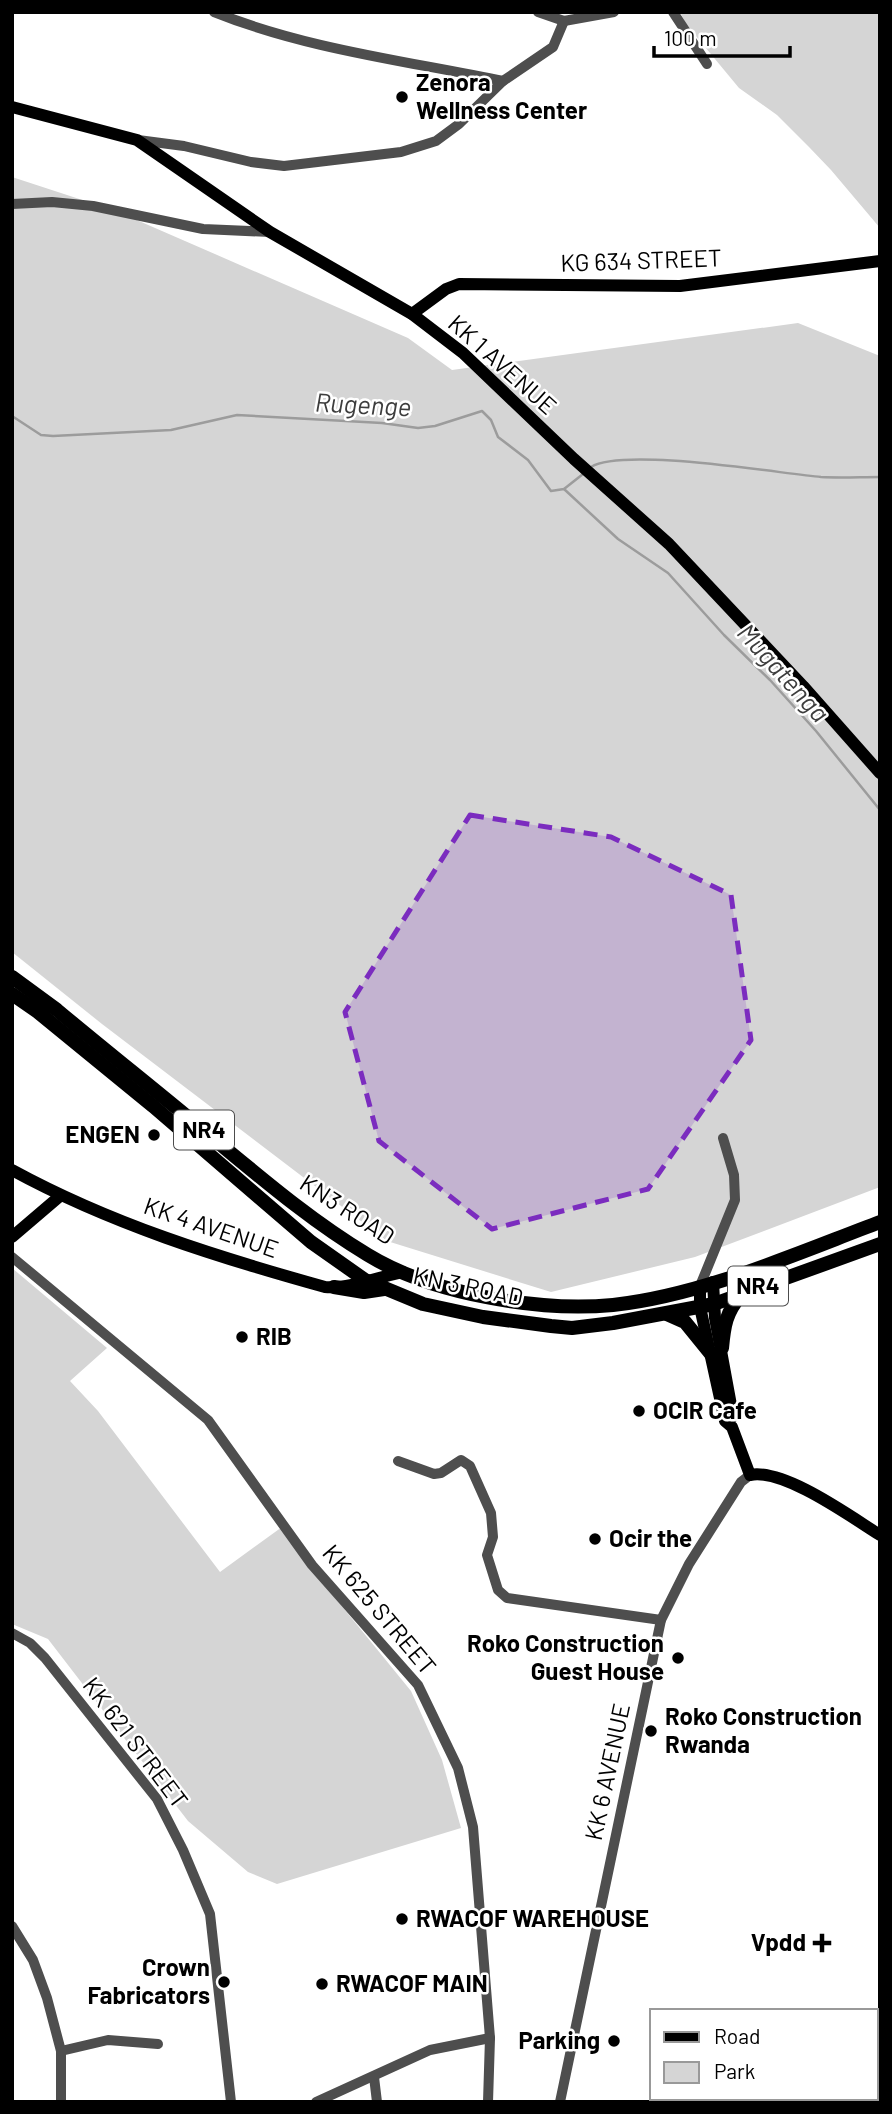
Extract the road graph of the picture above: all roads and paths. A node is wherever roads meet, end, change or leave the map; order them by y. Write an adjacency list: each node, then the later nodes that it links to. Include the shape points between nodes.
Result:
1 (214, 12): 7 (street, via 310,43)
2 (538, 12): 5 (street)
3 (614, 12): 5 (street)
4 (673, 12): 6 (street)
5 (564, 21): 7 (street, via 554,47)
6 (707, 64)
7 (503, 81): 9 (street, via 436,141 401,152 284,166)
8 (12, 107): 9 (main road, KK 1 AVENUE)
9 (137, 140): 11 (main road, KK 1 AVENUE)
10 (12, 204): 11 (street, via 93,206 203,229)
11 (270, 232): 13 (main road, KK 1 AVENUE)
12 (880, 261): 13 (main road, KG 634 STREET, via 680,286 459,284)
13 (412, 314): 14 (main road, KK 1 AVENUE, via 463,353 669,544)
14 (880, 773)
15 (12, 978): 25 (highway, KN3 ROAD / NR4, via 321,1225)
16 (12, 994): 24 (highway, KN 3 ROAD / NR4)
17 (723, 1138): 27 (street, via 734,1175 735,1200)
18 (12, 1170): 19 (main road, KK 4 AVENUE)
19 (60, 1196): 21 (main road); 28 (main road, KK 4 AVENUE, via 179,1244)
20 (880, 1222): 27 (highway, KN3 ROAD)
21 (12, 1237)
22 (880, 1244): 30 (highway, KN 3 ROAD / NR4)
23 (12, 1257): 40 (street, KK 625 STREET, via 208,1420 312,1565 418,1685 458,1768 473,1828)
24 (345, 1266): 26 (highway, KN 3 ROAD / NR4); 28 (highway, via 346,1281)
25 (403, 1272): 26 (main road); 27 (highway, KN3 ROAD / NR4, via 449,1289 573,1307 615,1305)
26 (365, 1280): 28 (main road); 29 (highway, KN 3 ROAD / NR4)
27 (707, 1284): 31 (main road)
28 (339, 1287): 29 (highway, via 364,1293)
29 (384, 1289): 32 (highway, KN 3 ROAD / NR4, via 423,1304 551,1326 582,1327)
30 (745, 1291): 31 (highway, KN 3 ROAD / NR4); 33 (highway, via 730,1307)
31 (707, 1306): 32 (highway, KN 3 ROAD / NR4); 33 (main road)
32 (667, 1314): 33 (highway, via 685,1322)
33 (717, 1351): 35 (main road, via 726,1421)
34 (398, 1461): 37 (street, via 434,1474 461,1461 470,1466 491,1513 493,1537 487,1555 498,1590 507,1598)
35 (750, 1475): 36 (main road, via 770,1475 824,1499); 37 (street, KK 6 AVENUE, via 689,1564)
36 (880, 1535)
37 (661, 1620): 49 (street, KK 6 AVENUE)
38 (12, 1633): 45 (street, KK 621 STREET, via 45,1658 157,1799 174,1830 210,1914)
39 (12, 1926): 42 (street, via 41,1978)
40 (489, 2038): 43 (street, via 430,2050); 48 (street, KK 625 STREET)
41 (158, 2043): 42 (street, via 108,2040)
42 (61, 2051): 44 (street)
43 (374, 2077): 46 (street); 47 (street)
44 (61, 2102)
45 (231, 2102)
46 (316, 2102)
47 (377, 2102)
48 (488, 2102)
49 (560, 2102)

